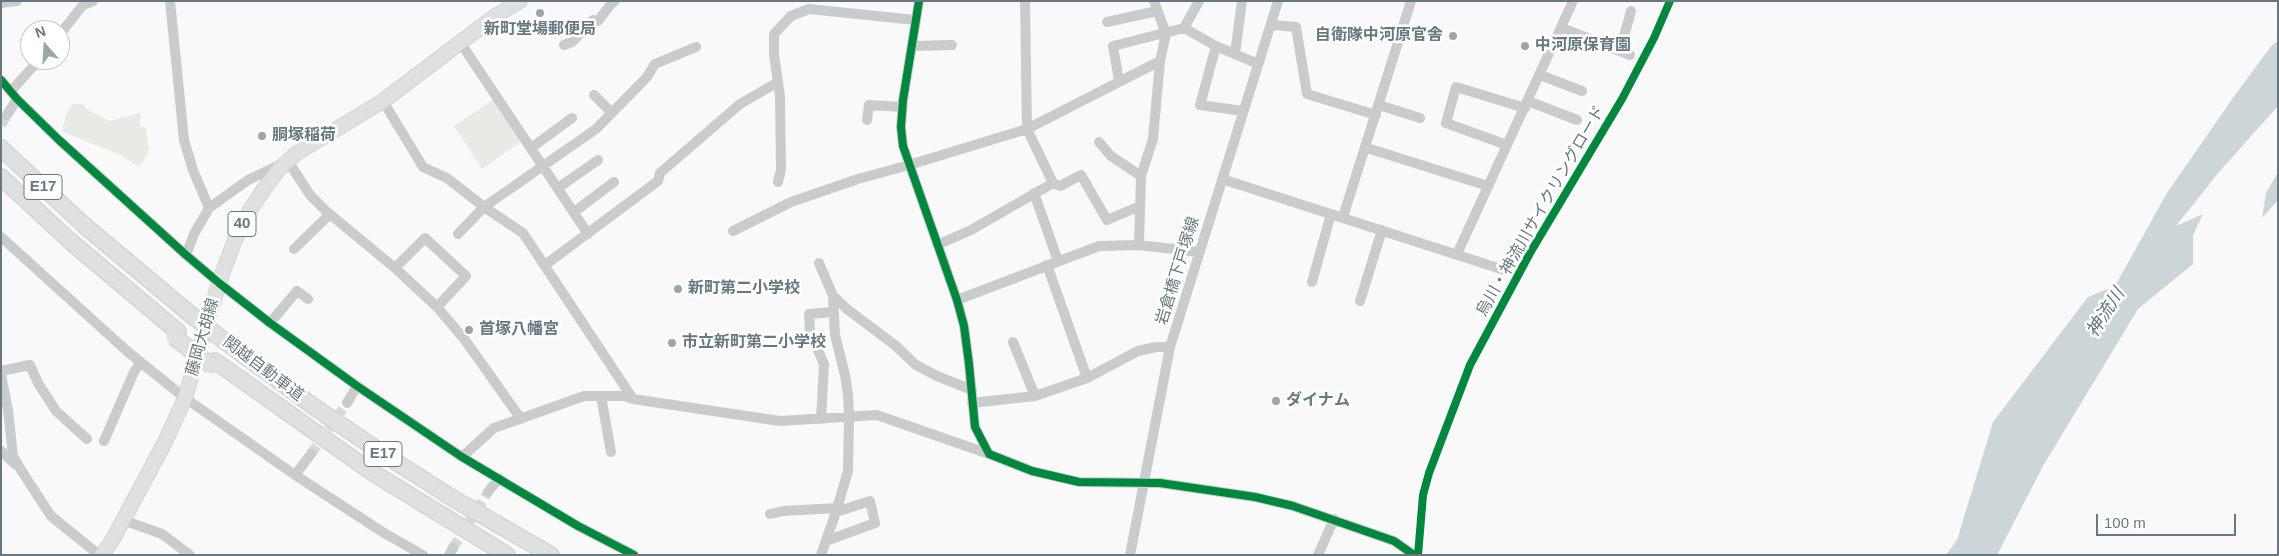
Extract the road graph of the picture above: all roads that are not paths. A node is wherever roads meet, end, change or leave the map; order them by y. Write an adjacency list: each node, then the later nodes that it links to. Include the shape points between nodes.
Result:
1 (17, 1): 13 (street)
2 (170, 1): 74 (street, via 184,140)
3 (520, 1): 23 (main road, 藤岡大胡線 / 40)
4 (615, 1): 24 (street, via 572,42)
5 (919, 1): 16 (street)
6 (1025, 1): 51 (street)
7 (1199, 1): 20 (street)
8 (1242, 1): 29 (street)
9 (1278, 1): 19 (street, 岩倉橋下戸塚線)
10 (1411, 1): 43 (street)
11 (1574, 1): 21 (street)
12 (85, 2): 17 (street)
13 (1, 3)
14 (1156, 6): 18 (street); 22 (street)
15 (1631, 11): 21 (street, via 1625,53)
16 (915, 20): 26 (street); 36 (street, via 809,9 791,16 774,34)
17 (70, 21)
18 (1107, 22)
19 (1271, 26): 31 (street, 岩倉橋下戸塚線); 43 (street, via 1296,27 1307,94)
20 (1184, 28): 22 (street); 27 (street)
21 (1562, 28): 33 (street)
22 (1166, 34): 30 (street); 35 (street, via 1113,46)
23 (460, 42): 40 (main road, 藤岡大胡線 / 40); 56 (street)
24 (564, 45)
25 (952, 45): 26 (street)
26 (912, 46): 42 (street)
27 (1216, 46): 29 (street); 44 (street, via 1200,105)
28 (696, 47): 45 (street, via 655,64 647,77)
29 (1235, 54): 31 (street)
30 (1160, 61): 35 (street); 62 (street, via 1153,139)
31 (1258, 64): 44 (street, 岩倉橋下戸塚線)
32 (31, 70): 38 (street)
33 (1540, 75): 37 (street); 41 (street)
34 (1, 80): 38 (street)
35 (1119, 81): 51 (street)
36 (778, 82): 66 (street, via 781,170); 83 (street, via 740,104 660,173 658,181)
37 (1582, 91)
38 (14, 95): 46 (street); 90 (street)
39 (594, 95): 45 (street)
40 (383, 101): 59 (main road, 藤岡大胡線 / 40); 73 (street, via 423,167 447,178)
41 (1526, 105): 50 (street); 54 (street); 54 (street, via 1456,87 1446,123)
42 (903, 107): 49 (street, via 869,105); 60 (street, via 902,136)
43 (1377, 110): 48 (street); 57 (street)
44 (1243, 111): 64 (street, 岩倉橋下戸塚線)
45 (612, 113): 61 (street, via 596,129)
46 (7, 115)
47 (572, 118): 56 (street)
48 (1420, 118)
49 (867, 120)
50 (1577, 120)
51 (1027, 129): 60 (street); 67 (street)
52 (1, 136): 79 (highway)
53 (1099, 142): 62 (street, via 1111,156)
54 (1507, 145): 69 (street)
55 (1, 148): 79 (highway, 関越自動車道 / E17)
56 (531, 148): 61 (street)
57 (1367, 148): 69 (street); 78 (street)
58 (598, 160): 70 (street)
59 (288, 161): 74 (street, via 248,180); 76 (street, via 310,195); 98 (main road, 藤岡大胡線 / 40, via 245,218)
60 (909, 165): 81 (street, via 858,178 791,202); 85 (street)
61 (542, 166): 70 (street); 73 (street)
62 (1141, 176): 72 (street)
63 (1, 177): 106 (highway, 関越自動車道 / E17)
64 (1222, 180): 77 (street); 88 (street, 岩倉橋下戸塚線)
65 (614, 182): 75 (street)
66 (778, 182)
67 (1053, 183): 71 (street); 72 (street, via 1060,186 1081,175 1107,220)
68 (1, 186): 106 (highway, via 112,288)
69 (1488, 186): 89 (street)
70 (558, 188): 75 (street)
71 (1034, 193): 85 (street, via 971,230); 91 (street)
72 (1140, 206): 86 (street)
73 (484, 207): 82 (street); 93 (street, via 523,233)
74 (209, 208): 90 (street)
75 (574, 212): 83 (street)
76 (330, 214): 87 (street); 95 (street)
77 (1332, 214): 78 (street); 97 (street)
78 (1343, 217): 80 (street)
79 (84, 226): 145 (highway, 関越自動車道 / E17, bridge, via 190,314 312,406 454,499)
80 (1382, 230): 89 (street); 102 (street)
81 (734, 231)
82 (458, 234)
83 (588, 234): 93 (street)
84 (1, 238): 109 (street)
85 (937, 245): 101 (street)
86 (1139, 245): 88 (street); 91 (street, via 1099,246)
87 (294, 249)
88 (1199, 252): 108 (street, 岩倉橋下戸塚線)
89 (1457, 254): 96 (street)
90 (186, 255): 98 (street)
91 (1058, 261): 94 (street)
92 (819, 263): 99 (street)
93 (545, 265): 118 (street)
94 (1046, 265): 101 (street); 112 (street)
95 (395, 268): 103 (street); 103 (street, via 425,238 466,276)
96 (1504, 270)
97 (1312, 282)
98 (219, 283): 105 (street); 117 (main road, 藤岡大胡線 / 40)
99 (833, 296): 104 (street); 114 (street, via 916,365)
100 (308, 299): 105 (street, via 297,291)
101 (957, 300): 114 (street, via 964,326)
102 (1360, 301)
103 (437, 307): 122 (street)
104 (833, 312): 121 (street); 123 (street, via 809,314 810,332 824,364)
105 (270, 322): 113 (street)
106 (176, 335): 144 (highway, 関越自動車道 / E17, via 370,472)
107 (1012, 342): 116 (street)
108 (1170, 347): 112 (street, via 1138,351); 134 (street, 岩倉橋下戸塚線)
109 (141, 362): 117 (street); 125 (street)
110 (1, 371): 124 (street, via 30,365 56,411)
111 (1, 375): 131 (street, via 13,456)
112 (1087, 378): 116 (street)
113 (357, 386): 119 (street); 130 (street)
114 (972, 390): 120 (street)
115 (601, 396): 118 (street); 122 (street, via 584,396); 127 (street)
116 (1035, 396): 120 (street)
117 (185, 398): 132 (street); 139 (main road, 藤岡大胡線 / 40)
118 (633, 399): 123 (street, via 768,420)
119 (347, 403)
120 (972, 403): 129 (street, via 975,427)
121 (850, 416): 123 (street); 129 (street, via 878,415); 136 (street, via 848,472)
122 (522, 419): 130 (street, via 494,428)
123 (821, 419)
124 (87, 439)
125 (104, 441)
126 (1, 451): 131 (street)
127 (611, 452)
128 (311, 454): 132 (street)
129 (988, 454): 134 (street, via 1032,471 1071,481)
130 (462, 457): 133 (street)
131 (21, 470): 141 (street, via 51,516)
132 (295, 475): 143 (street)
133 (498, 478): 135 (street); 146 (street)
134 (1145, 483): 138 (street, via 1255,497); 148 (street, 岩倉橋下戸塚線)
135 (488, 492)
136 (837, 510): 137 (street); 140 (street); 140 (street, via 870,501 876,523)
137 (770, 514)
138 (1334, 519): 149 (street); 150 (street, via 1394,541)
139 (123, 520): 141 (main road, 藤岡大胡線 / 40); 142 (street, via 162,534)
140 (826, 541): 147 (street)
141 (101, 555)
142 (190, 555)
143 (423, 555)
144 (506, 555)
145 (551, 555)
146 (634, 555)
147 (821, 555)
148 (1130, 555)
149 (1318, 555)
150 (1414, 555)

